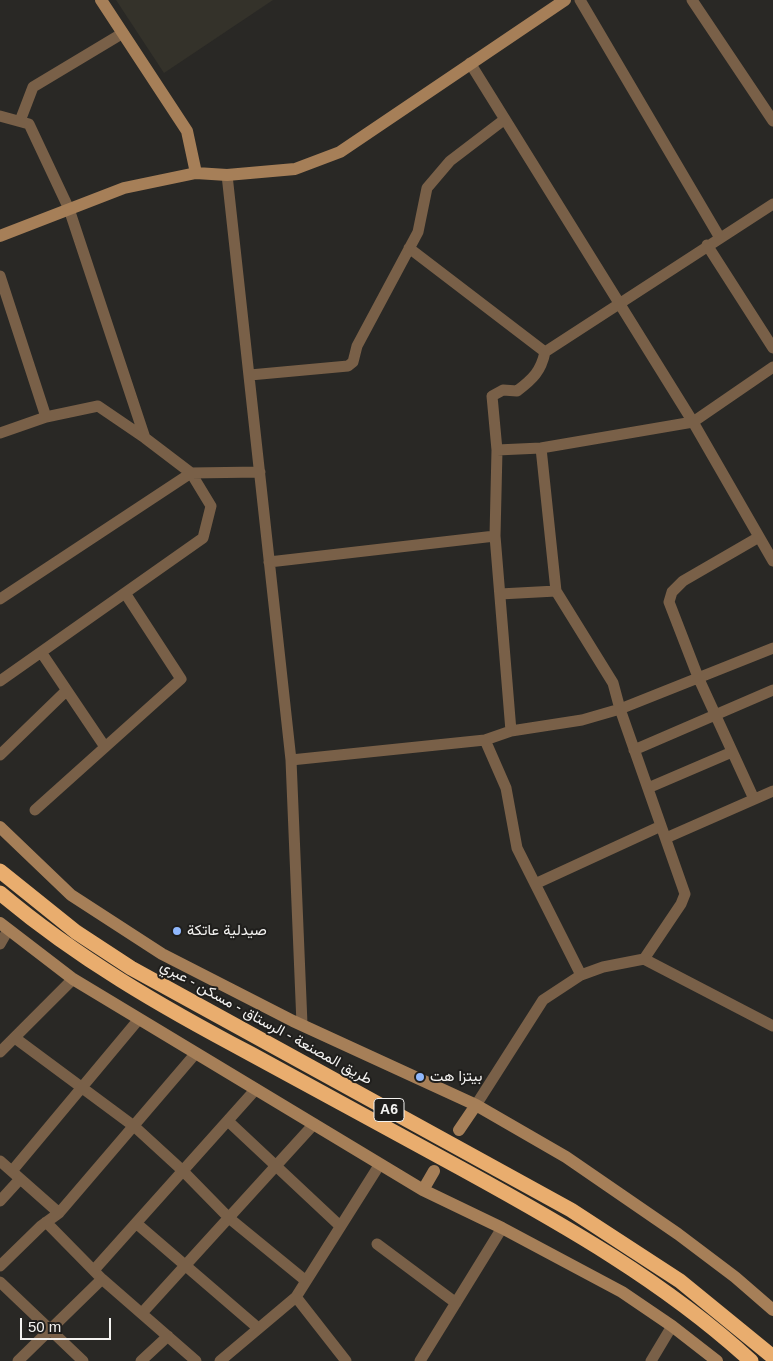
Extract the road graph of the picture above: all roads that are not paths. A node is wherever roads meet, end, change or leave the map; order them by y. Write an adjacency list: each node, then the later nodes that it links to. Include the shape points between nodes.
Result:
1 (101, 0): 5 (street)
2 (565, 0): 6 (street)
3 (580, 0): 16 (street)
4 (692, 0): 10 (street)
5 (123, 33): 9 (street, via 33,87); 11 (street, via 187,131)
6 (470, 63): 8 (street); 12 (street, via 340,152 319,162 295,169)
7 (0, 116): 9 (street)
8 (505, 119): 18 (street, via 450,161 427,188 418,232); 20 (street)
9 (20, 121): 14 (street, via 29,124)
10 (773, 121)
11 (196, 173): 12 (street); 14 (street, via 124,188)
12 (227, 175): 24 (street)
13 (773, 204): 16 (street)
14 (69, 209): 15 (street); 28 (street)
15 (0, 236)
16 (720, 238): 17 (street)
17 (707, 245): 20 (street); 21 (street)
18 (409, 248): 22 (street); 24 (street, via 357,346 353,362 348,366)
19 (0, 276): 25 (street)
20 (619, 303): 22 (street); 26 (street)
21 (773, 348)
22 (545, 352): 30 (street, via 542,367 534,378 517,391 503,390 492,396)
23 (773, 367): 26 (street)
24 (250, 376): 31 (street)
25 (46, 417): 27 (street); 28 (street, via 98,406)
26 (693, 422): 29 (street); 34 (street)
27 (0, 433)
28 (145, 438): 32 (street)
29 (541, 448): 30 (street); 37 (street)
30 (497, 450): 33 (street)
31 (260, 472): 32 (street); 36 (street)
32 (191, 473): 38 (street, via 210,506 202,538); 40 (street)
33 (495, 536): 36 (street); 39 (street)
34 (759, 537): 35 (street); 43 (street, via 684,581 672,592 669,602)
35 (773, 561)
36 (269, 562): 55 (street)
37 (556, 591): 39 (street); 47 (street, via 612,684)
38 (125, 593): 42 (street); 51 (street, via 180,678)
39 (500, 594): 49 (street)
40 (0, 599)
41 (773, 648): 43 (street)
42 (41, 652): 44 (street); 46 (street)
43 (698, 677): 47 (street); 48 (street)
44 (0, 681)
45 (773, 690): 48 (street)
46 (66, 691): 51 (street); 54 (street)
47 (620, 709): 49 (street, via 582,720); 52 (street)
48 (715, 714): 52 (street); 53 (street)
49 (511, 731): 50 (street)
50 (485, 740): 55 (street); 64 (street, via 506,788 517,848)
51 (105, 746): 59 (street)
52 (634, 750): 56 (street)
53 (732, 752): 56 (street); 58 (street)
54 (0, 755)
55 (291, 760): 72 (street)
56 (648, 788): 60 (street)
57 (773, 791): 58 (street)
58 (754, 799): 62 (street)
59 (35, 810)
60 (662, 826): 62 (street); 64 (street)
61 (0, 827): 72 (street, via 71,895 162,954)
62 (666, 838): 68 (street, via 685,894 682,904)
63 (0, 871): 113 (highway, طريق المصنعة - الرستاق - مسكن - عبري / A6, via 76,932 130,968 571,1210 680,1281)
64 (535, 884): 69 (street)
65 (0, 893): 123 (highway, A6, via 80,955 157,1003 582,1236 672,1297)
66 (4, 926): 67 (street); 70 (street)
67 (0, 944)
68 (644, 959): 69 (street); 73 (street)
69 (582, 975): 79 (street, via 543,1000)
70 (73, 979): 71 (street); 74 (street)
71 (139, 1018): 76 (street); 77 (street)
72 (302, 1024): 79 (street)
73 (773, 1027)
74 (15, 1038): 75 (street); 77 (street)
75 (0, 1052)
76 (196, 1053): 78 (street); 82 (street)
77 (83, 1088): 82 (street); 89 (street)
78 (256, 1089): 80 (street); 81 (street)
79 (476, 1106): 83 (street); 107 (street, via 566,1157 678,1234)
80 (228, 1121): 86 (street); 87 (street)
81 (314, 1124): 85 (street); 86 (street)
82 (135, 1127): 87 (street); 92 (street)
83 (459, 1130)
84 (0, 1161): 89 (street)
85 (380, 1164): 90 (street); 96 (street)
86 (276, 1167): 93 (street); 96 (street)
87 (183, 1171): 93 (street); 95 (street)
88 (434, 1171): 90 (street)
89 (16, 1175): 91 (street); 92 (street)
90 (423, 1190): 97 (street)
91 (0, 1201)
92 (59, 1213): 94 (street)
93 (229, 1218): 100 (street); 103 (street)
94 (46, 1222): 99 (street); 101 (street)
95 (136, 1223): 100 (street); 101 (street)
96 (340, 1226): 103 (street)
97 (502, 1228): 106 (street); 109 (street, via 622,1292)
98 (376, 1244): 106 (street)
99 (0, 1266)
100 (186, 1266): 108 (street); 110 (street)
101 (94, 1270): 102 (street)
102 (102, 1279): 108 (street); 111 (street)
103 (306, 1281): 105 (street)
104 (0, 1282): 111 (street)
105 (296, 1297): 110 (street); 119 (street)
106 (456, 1303): 120 (street)
107 (773, 1310)
108 (142, 1314): 112 (street)
109 (672, 1326): 121 (street); 122 (street)
110 (258, 1328): 118 (street)
111 (50, 1330): 114 (street); 115 (street)
112 (168, 1336): 116 (street); 117 (street)
113 (773, 1357)
114 (18, 1361)
115 (83, 1361)
116 (140, 1361)
117 (196, 1361)
118 (220, 1361)
119 (346, 1361)
120 (420, 1361)
121 (651, 1361)
122 (717, 1361)
123 (751, 1361)

